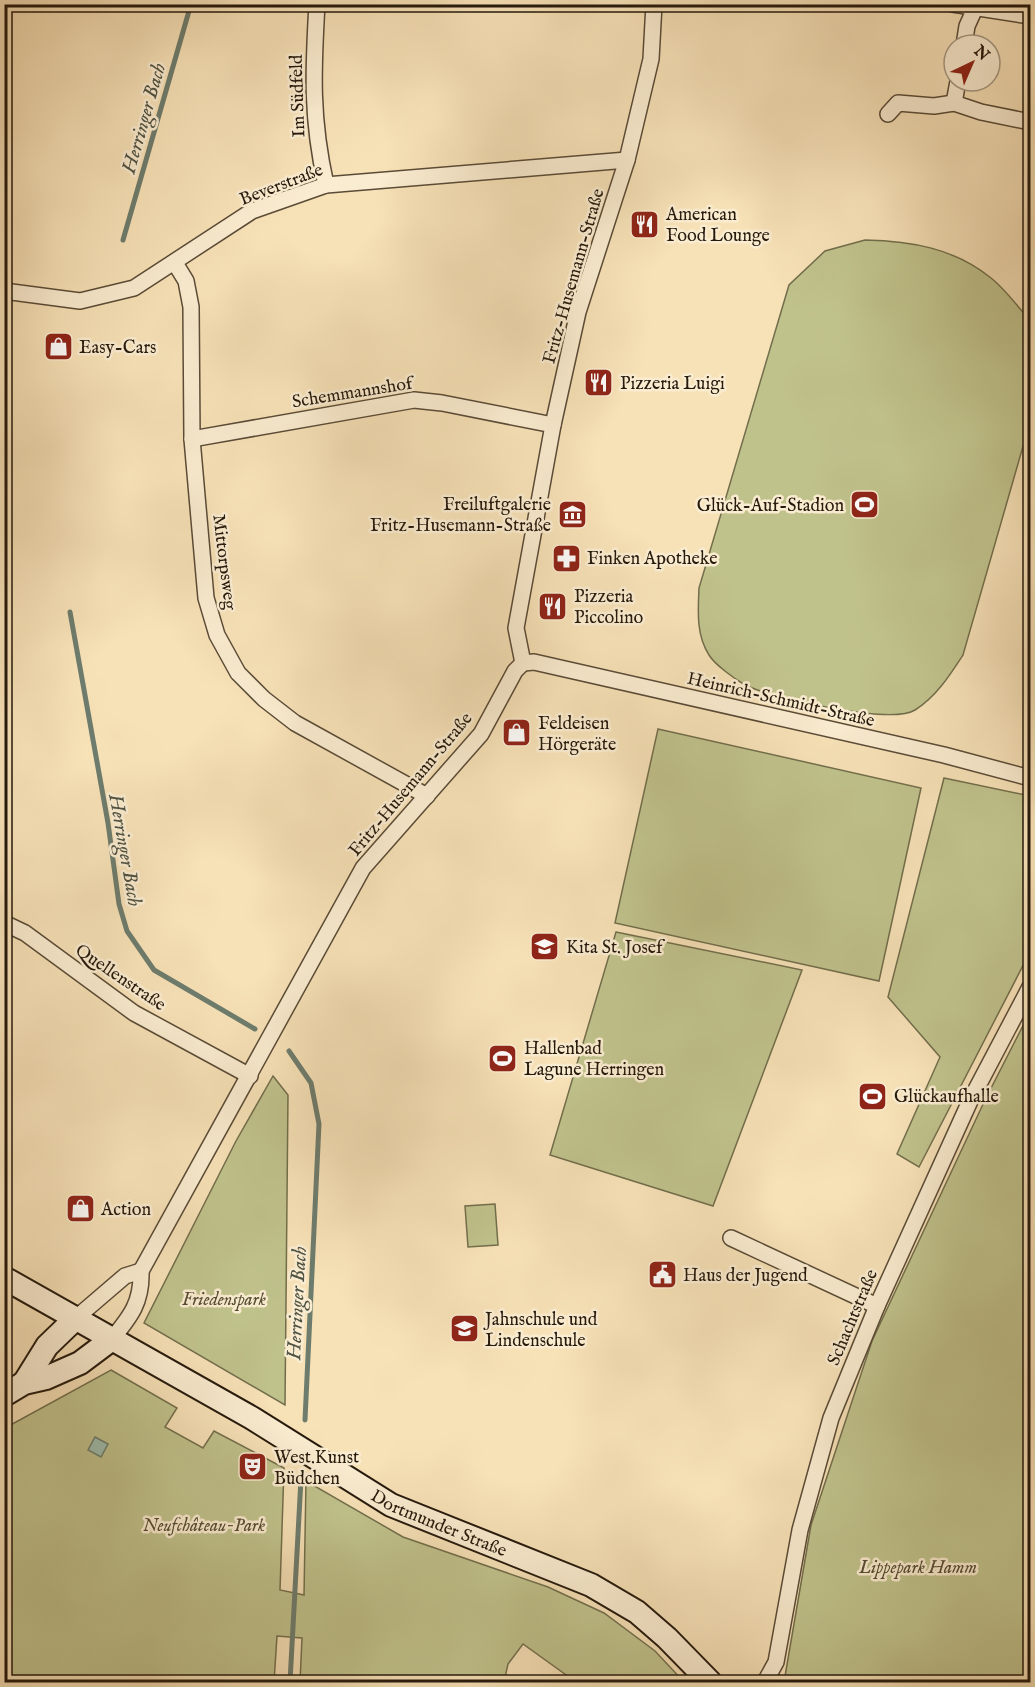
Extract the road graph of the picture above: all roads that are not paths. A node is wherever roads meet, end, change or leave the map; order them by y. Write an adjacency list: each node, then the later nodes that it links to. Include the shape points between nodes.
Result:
1 (317, 4): 12 (street, Im Südfeld, via 312,84 318,150)
2 (654, 4): 11 (street, Fritz-Husemann-Straße, via 651,59)
3 (952, 4): 4 (street)
4 (975, 6): 5 (street); 6 (street)
5 (1030, 16)
6 (967, 33)
7 (956, 93): 8 (street)
8 (954, 103): 9 (street, via 898,103); 10 (street)
9 (888, 114)
10 (1030, 122)
11 (627, 160): 12 (street, Beverstraße); 15 (street, Fritz-Husemann-Straße, via 578,312)
12 (326, 185): 13 (street, Beverstraße, via 252,211)
13 (175, 263): 14 (street, Beverstraße, via 134,288 80,301); 16 (street, Mittorpsweg, via 186,281 191,307)
14 (4, 291)
15 (553, 425): 16 (street, Schemmannshof, via 414,400); 17 (street, Fritz-Husemann-Straße, via 516,628)
16 (192, 438): 19 (street, Mittorpsweg, via 206,598 217,635 238,673 295,723)
17 (523, 663): 18 (street, Heinrich-Schmidt-Straße, via 944,755); 19 (street, Fritz-Husemann-Straße, via 515,670 481,735)
18 (1030, 778)
19 (427, 796): 22 (street, Fritz-Husemann-Straße, via 363,868)
20 (4, 923): 22 (street, Quellenstraße, via 25,933 134,1013)
21 (1030, 987): 26 (street, Schachtstraße, via 970,1101)
22 (250, 1076): 24 (street, Fritz-Husemann-Straße)
23 (731, 1238): 26 (street)
24 (141, 1271): 27 (street, via 125,1276); 28 (street, Fritz-Husemann-Straße, via 142,1291 136,1306)
25 (4, 1278): 27 (main road, Dortmunder Straße)
26 (877, 1306): 32 (street, Schachtstraße, via 831,1418 800,1530 776,1662)
27 (76, 1318): 28 (main road, Dortmunder Straße); 29 (main road, via 47,1346)
28 (112, 1339): 29 (main road, via 80,1363); 31 (main road, Dortmunder Straße, via 266,1426 391,1505 591,1585 637,1612)
29 (24, 1383): 30 (main road)
30 (4, 1395)
31 (710, 1683)
32 (765, 1683)

